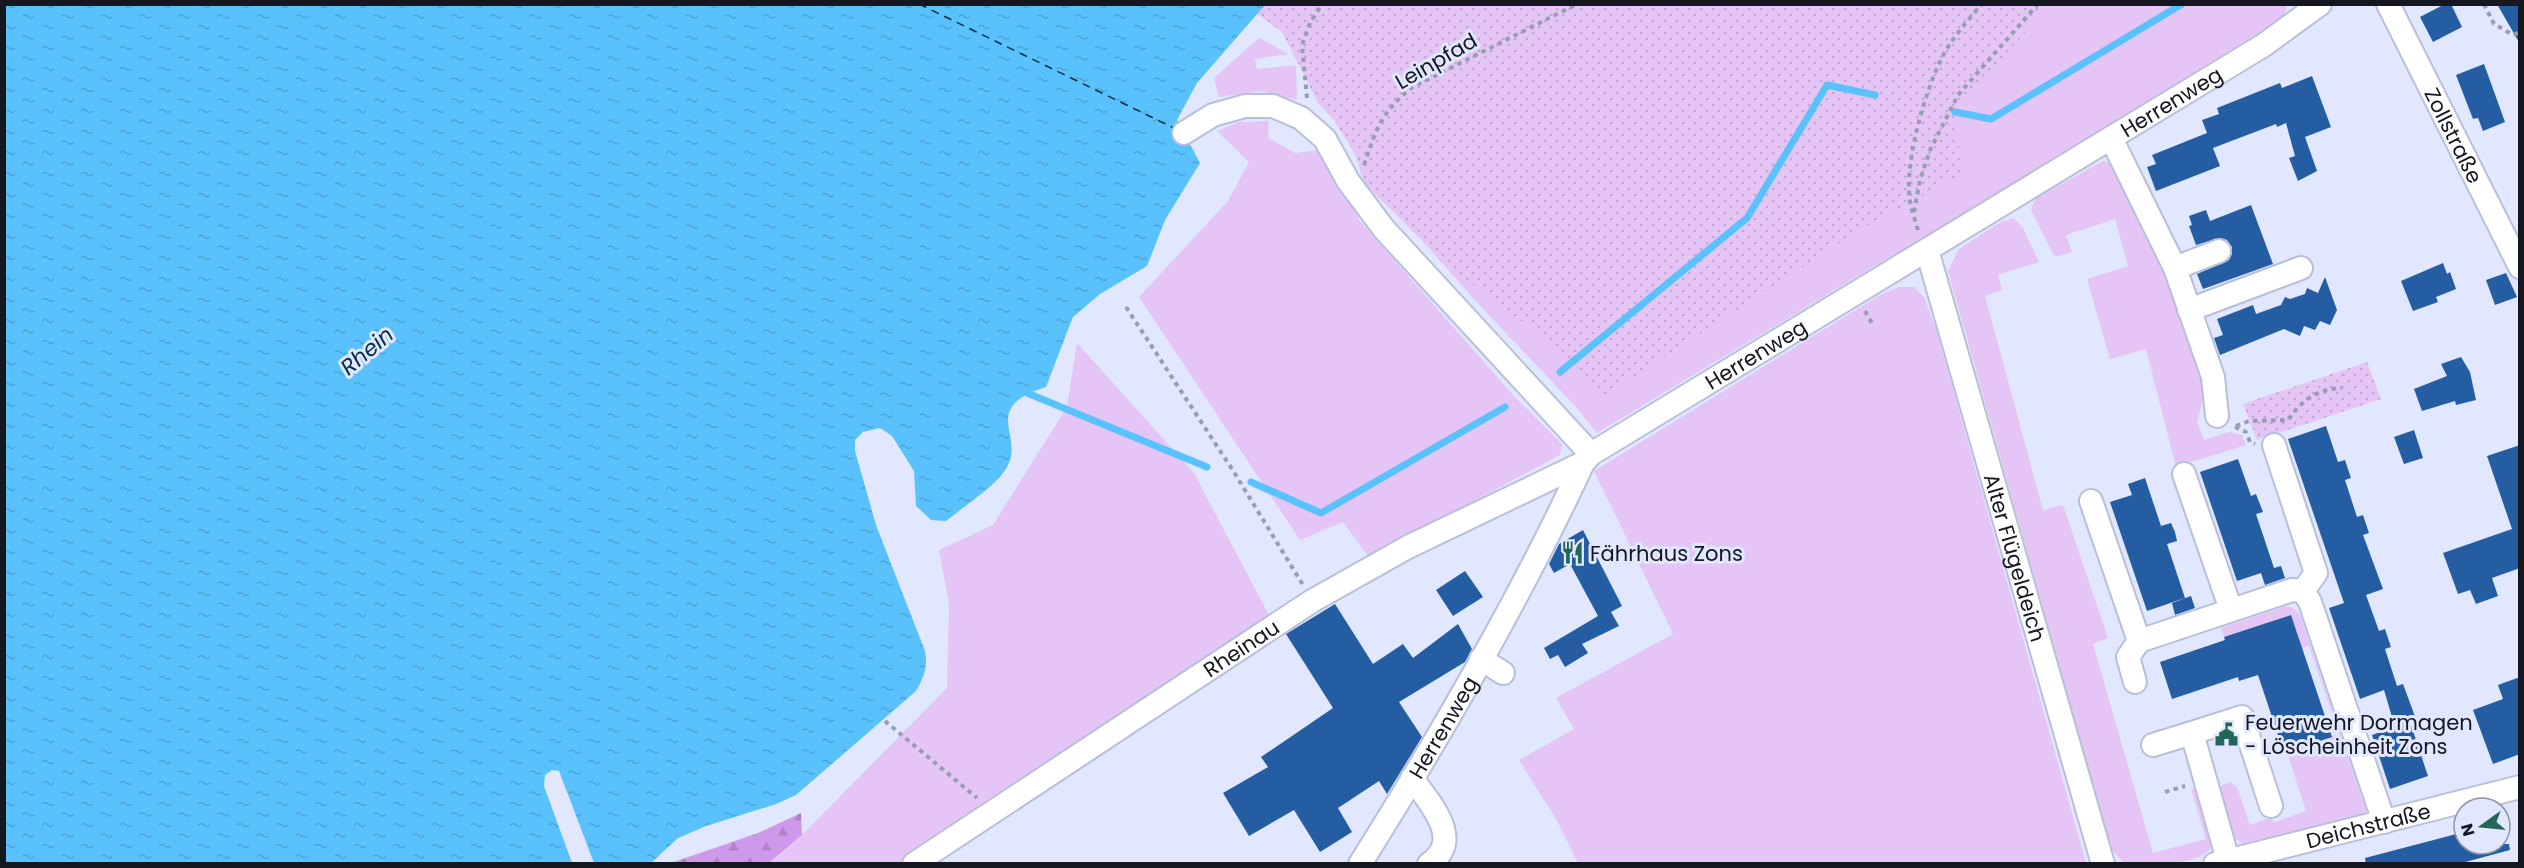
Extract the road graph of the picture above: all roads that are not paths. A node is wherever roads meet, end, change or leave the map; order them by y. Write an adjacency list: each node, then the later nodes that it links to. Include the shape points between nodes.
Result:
1 (2320, 4): 4 (street, Herrenweg, via 2264,45)
2 (2388, 4): 7 (street, Zollstraße)
3 (1185, 133): 13 (street, via 1214,115 1245,106 1304,111 1384,229)
4 (2111, 138): 5 (street, Herrenweg); 8 (street)
5 (1927, 250): 13 (street, Herrenweg); 32 (street, Alter Flügeldeich)
6 (2219, 251): 8 (street)
7 (2520, 267)
8 (2175, 268): 10 (street)
9 (2301, 268): 10 (street)
10 (2189, 310): 11 (street)
11 (2226, 421)
12 (2274, 445): 16 (street, via 2316,573)
13 (1587, 458): 19 (street, Herrenweg); 29 (street, Rheinau, via 1408,547 1312,601)
14 (2184, 474): 17 (street)
15 (2091, 501): 18 (street)
16 (2303, 591): 17 (street, via 2292,590); 27 (street)
17 (2231, 610): 18 (street)
18 (2139, 641): 21 (street, via 2128,657)
19 (1481, 659): 20 (street); 24 (street, Herrenweg)
20 (1503, 673)
21 (2135, 682)
22 (2192, 733): 23 (street); 26 (street, via 2242,717); 28 (street)
23 (2153, 745)
24 (1412, 778): 30 (street, Herrenweg); 31 (street, via 1444,826 1441,852)
25 (2520, 787): 27 (street, Deichstraße)
26 (2271, 807)
27 (2384, 822): 28 (street, Deichstraße)
28 (2221, 862)
29 (914, 864)
30 (1360, 864)
31 (1429, 864)
32 (2103, 864)

